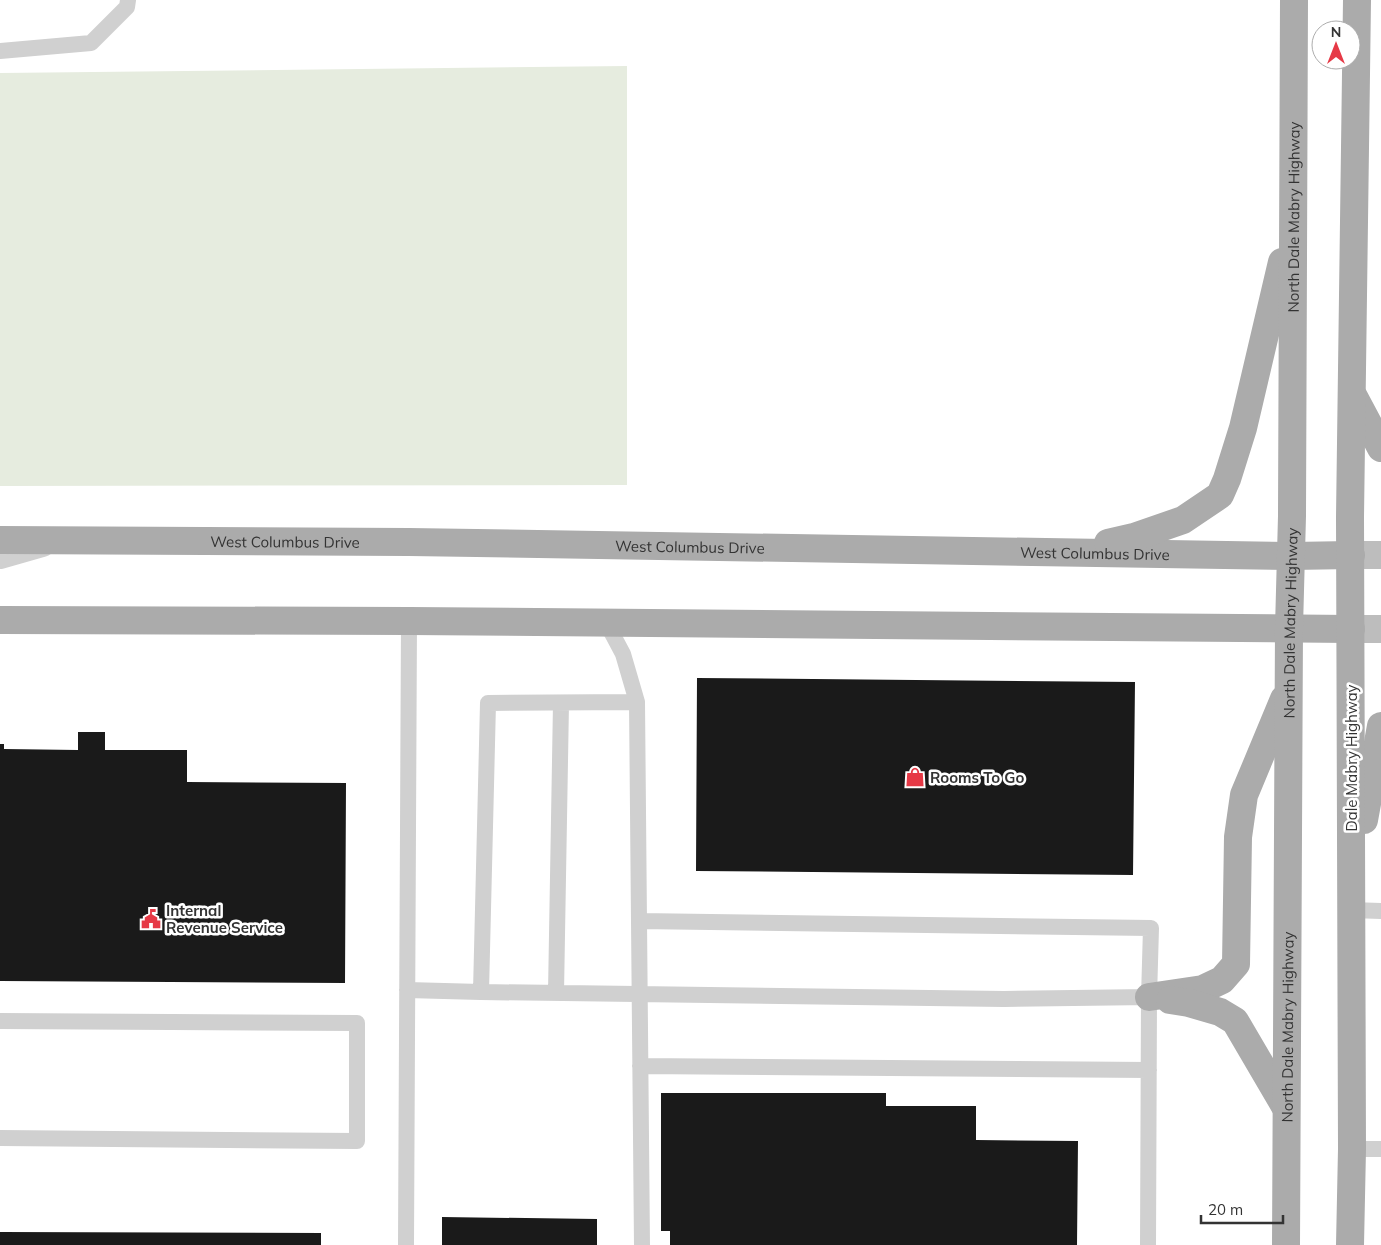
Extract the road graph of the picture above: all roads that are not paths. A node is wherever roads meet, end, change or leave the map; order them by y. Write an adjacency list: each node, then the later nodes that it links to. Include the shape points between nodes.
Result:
1 (128, 0): 4 (lane, via 128,7 91,43)
2 (1294, 0): 5 (main road, North Dale Mabry Highway)
3 (1357, 0): 6 (main road)
4 (0, 51)
5 (1293, 215): 10 (main road, via 1242,428 1220,495 1182,520 1134,538); 14 (main road, North Dale Mabry Highway)
6 (1352, 393): 7 (main road); 11 (main road)
7 (1381, 448)
8 (58, 539): 9 (main road, West Columbus Drive); 10 (main road, West Columbus Drive); 13 (street)
9 (0, 540)
10 (1067, 552): 14 (main road, West Columbus Drive)
11 (1351, 555): 12 (main road, West Columbus Drive); 14 (main road, West Columbus Drive); 19 (main road)
12 (1381, 555)
13 (0, 556)
14 (1292, 556): 18 (main road, North Dale Mabry Highway)
15 (0, 620): 16 (main road)
16 (409, 621): 17 (main road); 28 (lane)
17 (606, 622): 18 (main road); 22 (lane, via 623,654)
18 (1290, 628): 19 (main road); 21 (main road, North Dale Mabry Highway)
19 (1351, 628): 20 (main road); 25 (main road, Dale Mabry Highway)
20 (1381, 628)
21 (1290, 686): 32 (main road, via 1244,795 1238,837 1236,964 1222,980 1203,989); 36 (main road, North Dale Mabry Highway)
22 (637, 702): 23 (lane); 27 (lane)
23 (561, 703): 29 (lane, via 488,703); 30 (lane)
24 (1381, 726): 25 (main road)
25 (1351, 899): 26 (lane); 38 (main road)
26 (1381, 911)
27 (639, 920): 31 (lane); 32 (lane, via 1151,928)
28 (407, 990): 29 (lane); 40 (lane)
29 (482, 992): 30 (lane)
30 (556, 993): 31 (lane)
31 (639, 994): 32 (lane, via 1004,999); 34 (lane)
32 (1149, 997): 35 (lane); 36 (main road, via 1190,1003 1220,1012 1235,1021)
33 (0, 1021): 37 (lane, via 357,1023 356,1141)
34 (640, 1066): 35 (lane); 41 (lane)
35 (1149, 1070): 42 (lane)
36 (1286, 1109): 43 (main road, North Dale Mabry Highway)
37 (0, 1138)
38 (1352, 1149): 39 (lane); 44 (main road)
39 (1381, 1149)
40 (406, 1245)
41 (642, 1245)
42 (1148, 1245)
43 (1286, 1245)
44 (1350, 1245)

